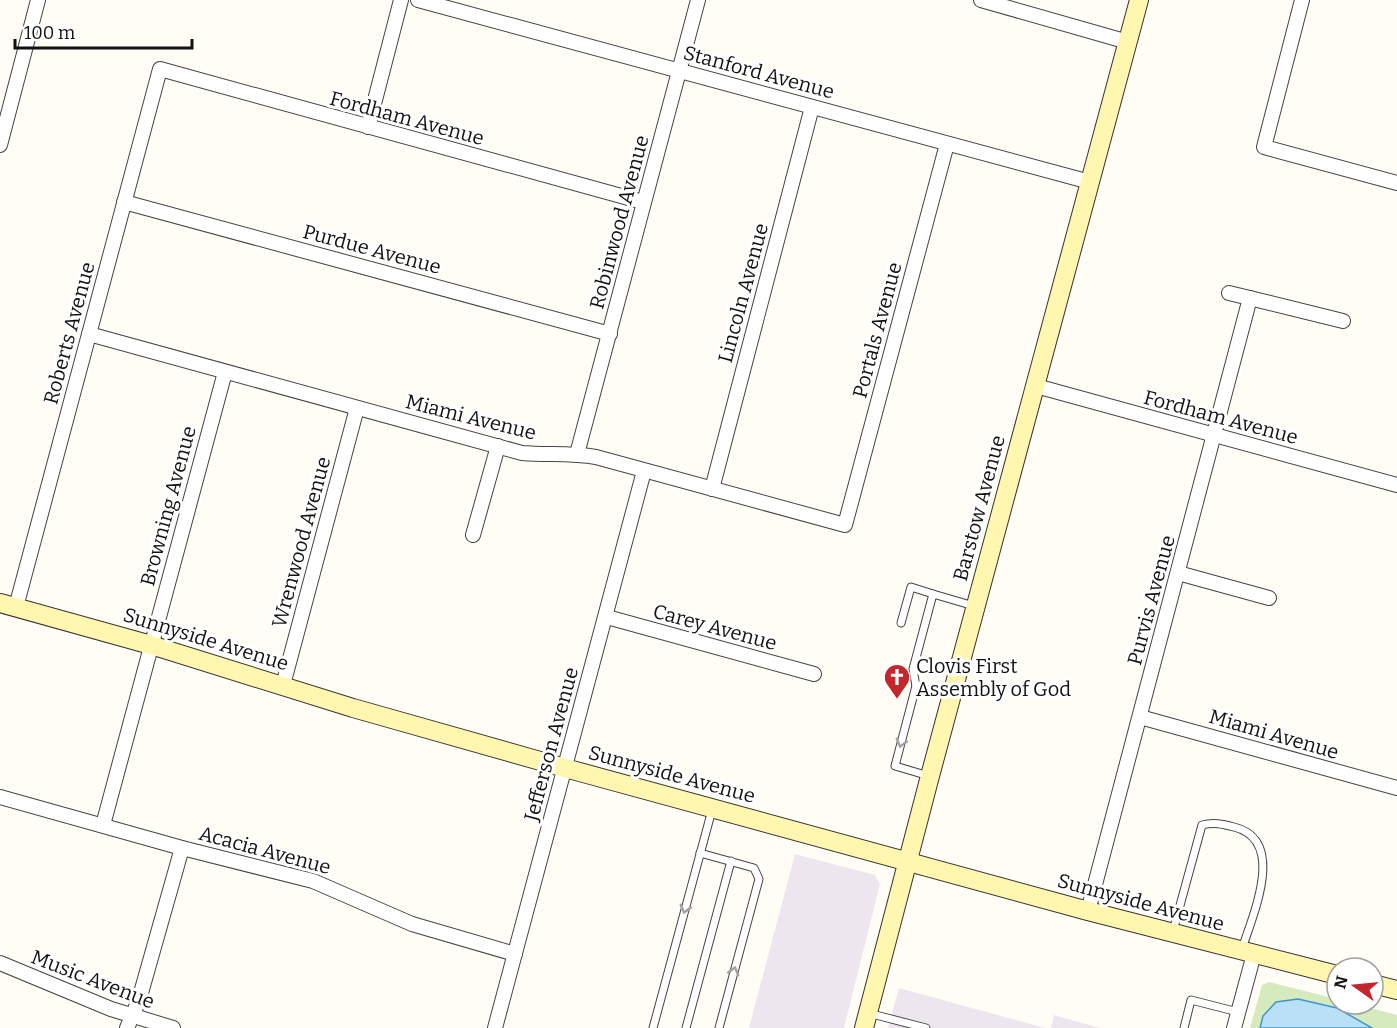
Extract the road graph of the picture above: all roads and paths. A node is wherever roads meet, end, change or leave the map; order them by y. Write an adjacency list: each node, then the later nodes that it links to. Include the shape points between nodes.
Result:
1 (38, 0): 14 (street)
2 (401, 0): 12 (street)
3 (418, 0): 10 (street, Stanford Avenue)
4 (698, 0): 10 (street, Robinwood Avenue)
5 (981, 0): 8 (street)
6 (1139, 0): 8 (main road, Barstow Avenue)
7 (1302, 0): 16 (street, via 1264,147)
8 (1128, 42): 15 (main road, Barstow Avenue)
9 (160, 69): 12 (street, Fordham Avenue); 17 (street, Roberts Avenue)
10 (679, 70): 11 (street, Stanford Avenue); 18 (street, Robinwood Avenue)
11 (812, 107): 13 (street, Stanford Avenue); 32 (street, Lincoln Avenue)
12 (368, 127): 18 (street, Fordham Avenue)
13 (947, 144): 15 (street, Stanford Avenue); 33 (street, Portals Avenue)
14 (0, 145)
15 (1090, 182): 25 (main road, Barstow Avenue)
16 (1397, 183)
17 (124, 202): 22 (street, Roberts Avenue); 23 (street, Purdue Avenue)
18 (643, 202): 23 (street, Robinwood Avenue)
19 (1228, 293): 20 (street)
20 (1250, 298): 21 (street); 27 (street, Purvis Avenue)
21 (1343, 321)
22 (89, 334): 24 (street, Miami Avenue); 38 (street, Roberts Avenue)
23 (610, 334): 29 (street, Robinwood Avenue)
24 (225, 372): 26 (street, Miami Avenue); 42 (street, Browning Avenue)
25 (1036, 386): 27 (street, Fordham Avenue); 39 (main road, Barstow Avenue)
26 (357, 408): 28 (street, Miami Avenue); 44 (street, Wrenwood Avenue)
27 (1214, 435): 31 (street, Fordham Avenue); 35 (street, Purvis Avenue)
28 (498, 446): 29 (street, Miami Avenue, via 522,453); 34 (street)
29 (578, 454): 30 (street, Miami Avenue)
30 (644, 471): 32 (street, Miami Avenue); 40 (street, Jefferson Avenue)
31 (1397, 484)
32 (712, 489): 33 (street, Miami Avenue)
33 (845, 525)
34 (473, 535)
35 (1178, 573): 37 (street); 47 (street, Purvis Avenue)
36 (933, 594): 39 (lane); 41 (lane, via 910,587); 45 (lane, via 913,669)
37 (1269, 598)
38 (8, 605): 42 (main road, Sunnyside Avenue)
39 (976, 607): 46 (main road, Barstow Avenue)
40 (607, 617): 43 (street, Carey Avenue); 48 (street, Jefferson Avenue)
41 (901, 623)
42 (151, 645): 44 (main road, Sunnyside Avenue); 53 (street, Browning Avenue)
43 (814, 674)
44 (283, 685): 48 (main road, Sunnyside Avenue)
45 (916, 686): 46 (lane); 49 (lane, one-way to 49, via 895,766)
46 (951, 697): 49 (main road, Barstow Avenue)
47 (1140, 717): 50 (street, Miami Avenue); 58 (street, Purvis Avenue)
48 (565, 768): 52 (main road, Sunnyside Avenue); 61 (street, Jefferson Avenue)
49 (930, 776): 57 (main road, Barstow Avenue)
50 (1397, 788)
51 (0, 797): 53 (street, Acacia Avenue)
52 (713, 808): 55 (lane); 57 (main road, Sunnyside Avenue)
53 (103, 825): 54 (street, Acacia Avenue)
54 (182, 848): 61 (street, Acacia Avenue, via 313,881 412,924); 66 (street)
55 (700, 853): 56 (lane); 69 (lane, one-way to 69)
56 (731, 861): 70 (lane); 71 (lane, one-way to 56, via 759,879 754,868)
57 (908, 863): 58 (main road, Sunnyside Avenue); 65 (main road, Barstow Avenue)
58 (1088, 911): 59 (main road, Sunnyside Avenue)
59 (1173, 933): 60 (main road, Sunnyside Avenue); 60 (lane, via 1202,825 1214,822 1246,830 1260,844 1264,876)
60 (1248, 952): 63 (main road, Sunnyside Avenue); 64 (street)
61 (515, 954): 68 (street, Jefferson Avenue)
62 (0, 963): 66 (street, Music Avenue)
63 (1325, 972)
64 (1238, 1012): 73 (lane, via 1191,1000); 74 (street)
65 (866, 1020): 72 (lane)
66 (130, 1022): 67 (street, Music Avenue)
67 (172, 1028)
68 (495, 1028)
69 (653, 1028)
70 (686, 1028)
71 (719, 1028)
72 (926, 1028)
73 (1184, 1028)
74 (1234, 1028)

